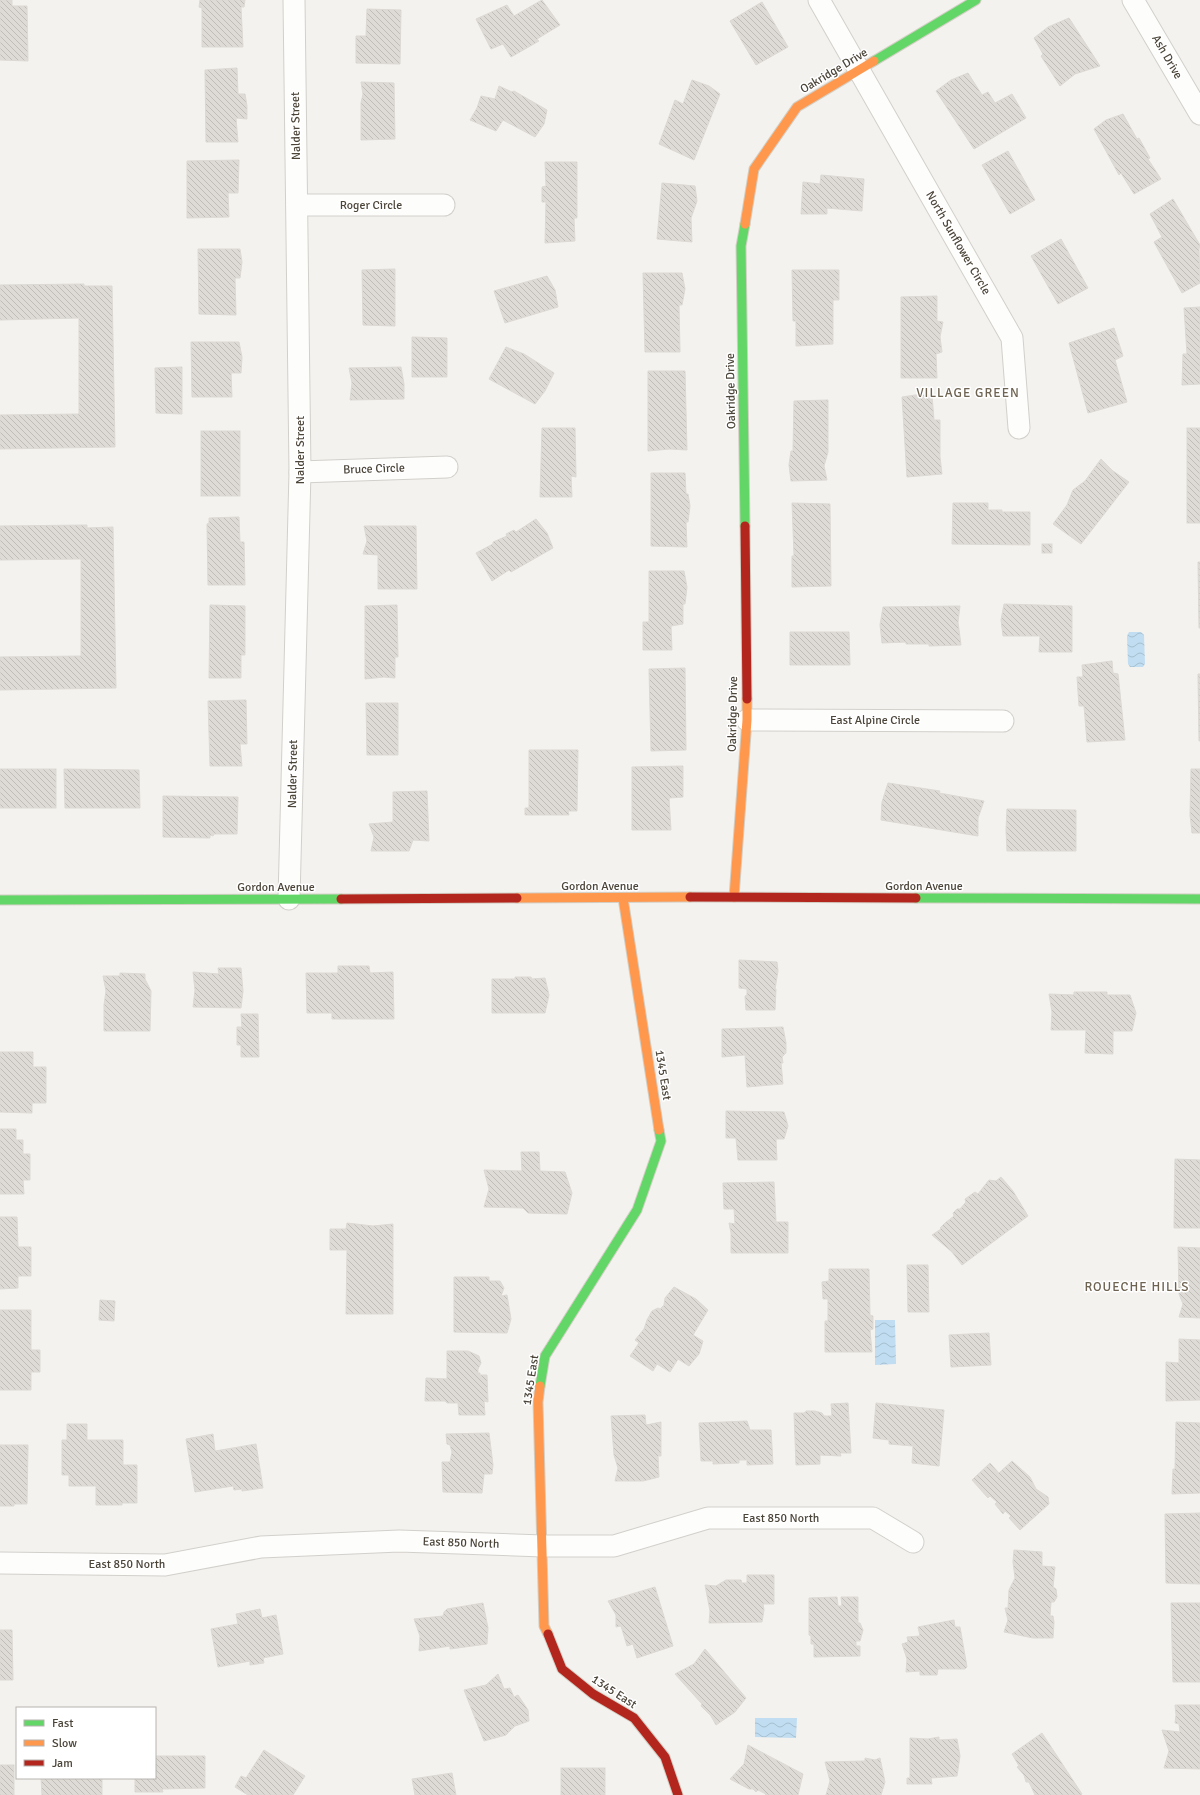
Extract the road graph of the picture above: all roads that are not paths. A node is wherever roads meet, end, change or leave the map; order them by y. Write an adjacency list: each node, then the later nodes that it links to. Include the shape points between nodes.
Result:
1 (294, 0): 7 (street, Nalder Street)
2 (819, 0): 5 (street, North Sunflower Circle)
3 (976, 0): 5 (street, Oakridge Drive)
4 (1133, 0): 6 (street, Ash Drive)
5 (860, 71): 9 (street, North Sunflower Circle, via 1012,338); 12 (street, Oakridge Drive, via 797,107 754,169 741,246)
6 (1200, 114)
7 (297, 205): 8 (street, Roger Circle); 11 (street, Nalder Street)
8 (444, 205)
9 (1019, 428)
10 (447, 467): 11 (street, Bruce Circle)
11 (300, 472): 16 (street, Nalder Street)
12 (747, 720): 13 (street, East Alpine Circle); 14 (street, Oakridge Drive)
13 (1004, 721)
14 (734, 897): 15 (street, Gordon Avenue); 17 (street, Gordon Avenue)
15 (623, 898): 16 (street, Gordon Avenue); 20 (street, 1345 East, via 661,1142 637,1210 545,1356 538,1402)
16 (289, 899): 18 (street, Gordon Avenue)
17 (1200, 899)
18 (0, 900)
19 (913, 1542): 20 (street, East 850 North, via 874,1518 708,1518 614,1546)
20 (543, 1546): 21 (street, East 850 North, via 399,1541 261,1548 165,1565); 22 (street, 1345 East, via 544,1626 562,1669 593,1694 634,1718 665,1757)
21 (0, 1563)
22 (678, 1795)

